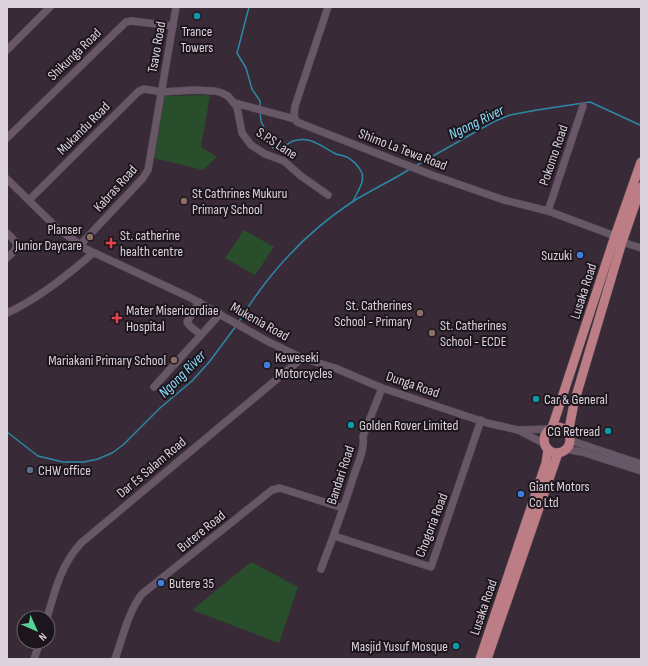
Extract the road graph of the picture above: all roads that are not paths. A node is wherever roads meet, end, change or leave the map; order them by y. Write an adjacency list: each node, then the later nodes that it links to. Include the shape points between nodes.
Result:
1 (50, 7): 5 (street)
2 (176, 7): 4 (street, Tsavo Road)
3 (328, 7): 9 (street, via 295,106)
4 (173, 26): 6 (street, Tsavo Road); 10 (street, Shikunga Road, via 126,22)
5 (7, 50)
6 (162, 92): 7 (street, via 215,91 228,96); 15 (street, Mukandu Road, via 144,89 139,91); 19 (street, Kabras Road, via 146,174)
7 (234, 103): 9 (street, Shimo La Tewa Road); 14 (street, S.P.S Lane, via 239,113 242,133 251,145 284,161)
8 (583, 106): 16 (street, Pokomo Road)
9 (295, 119): 16 (street, Shimo La Tewa Road, via 297,122 432,176 504,200)
10 (7, 138)
11 (641, 162): 18 (main road, Lusaka Road)
12 (7, 179): 15 (street, Mukenia Road)
13 (641, 187): 18 (main road, Lusaka Road)
14 (328, 195)
15 (29, 200): 19 (street, Mukenia Road, via 57,228)
16 (548, 211): 18 (street, Shimo La Tewa Road)
17 (7, 233): 22 (street, via 17,245 16,250)
18 (619, 239): 20 (street); 31 (main road, Lusaka Road); 33 (main road, Lusaka Road, via 574,403)
19 (80, 245): 21 (street, Mukenia Road)
20 (641, 248)
21 (93, 253): 23 (street, Mukenia Road); 24 (street, via 18,308)
22 (7, 258)
23 (199, 302): 25 (street, Mukenia Road); 26 (street, via 187,322)
24 (7, 313)
25 (220, 314): 26 (street); 27 (street, Mukenia Road)
26 (201, 335): 28 (street)
27 (302, 358): 29 (street, Dunga Road, via 335,368); 41 (street, Dar Es Salam Road, via 81,543 65,564)
28 (154, 387)
29 (382, 388): 30 (street, Dunga Road); 38 (street, Bandari Road, via 363,436 364,443)
30 (481, 420): 32 (street, Dunga Road); 39 (street, Chogoria Road, via 431,567)
31 (551, 429): 32 (street, Dunga Road); 33 (main road, via 562,428); 34 (main road, via 545,436)
32 (518, 430): 34 (street, Dunga Road)
33 (569, 437): 35 (main road, via 568,446); 36 (street)
34 (546, 447): 35 (main road, via 554,452); 43 (main road, Lusaka Road, via 543,470)
35 (562, 451): 37 (street, via 582,452); 44 (main road, Lusaka Road)
36 (641, 464)
37 (641, 471)
38 (343, 508): 39 (street, Bandari Road); 42 (street, Butere Road, via 280,488 272,490 142,594 134,607)
39 (334, 536): 40 (street, Bandari Road)
40 (321, 570)
41 (49, 610)
42 (115, 659)
43 (480, 659)
44 (487, 659)

